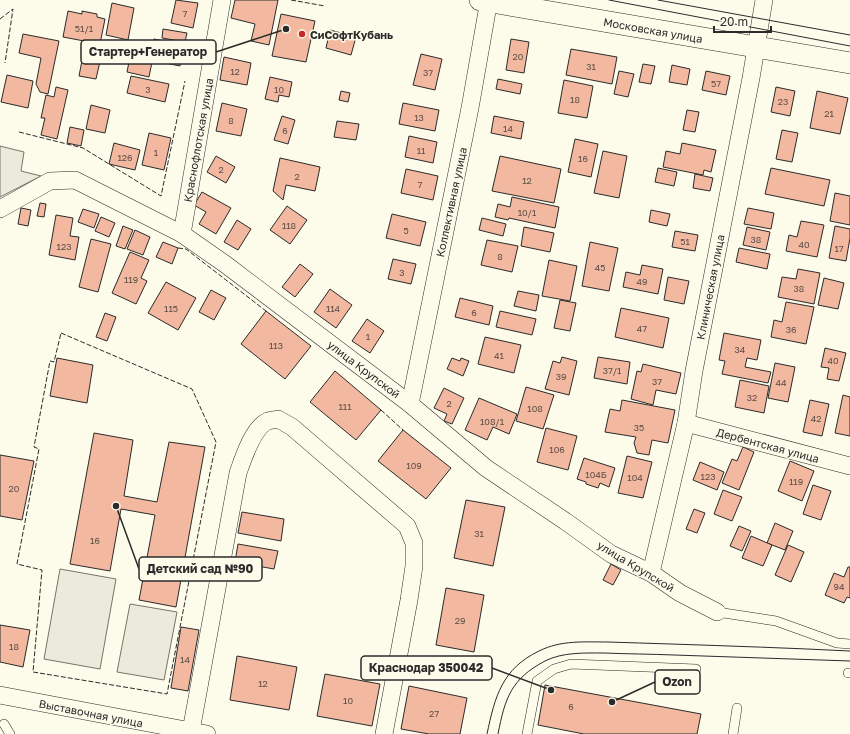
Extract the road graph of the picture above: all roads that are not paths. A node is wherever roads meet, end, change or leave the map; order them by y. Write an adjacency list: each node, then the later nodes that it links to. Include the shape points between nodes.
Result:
1 (222, 0): 7 (street, Краснофлотская улица)
2 (486, 0): 4 (street, Московская улица); 8 (street, Коллективная улица, via 470,108)
3 (764, 0): 4 (street, Клиническая улица)
4 (756, 48): 5 (street, Московская улица); 9 (street, Клиническая улица)
5 (850, 63)
6 (0, 209): 7 (street, улица Крупской, via 50,181 75,180)
7 (182, 234): 8 (street, улица Крупской)
8 (410, 404): 11 (street, улица Крупской, via 486,468 611,554)
9 (686, 423): 10 (street, Дербентская улица); 11 (street, Клиническая улица)
10 (850, 466)
11 (651, 573): 12 (street, улица Крупской, via 680,593)
12 (717, 612): 13 (lane, via 776,621 837,643)
13 (850, 644)
14 (696, 669): 21 (lane, via 571,664 554,669 537,681)
15 (0, 695): 18 (street, Выставочная улица)
16 (737, 708): 22 (lane)
17 (4, 724): 19 (lane)
18 (199, 732): 20 (street, via 238,473 255,432 267,422 278,419 292,427 407,526 414,543 414,566 409,600)
19 (10, 734)
20 (384, 734)
21 (528, 734)
22 (733, 734)

